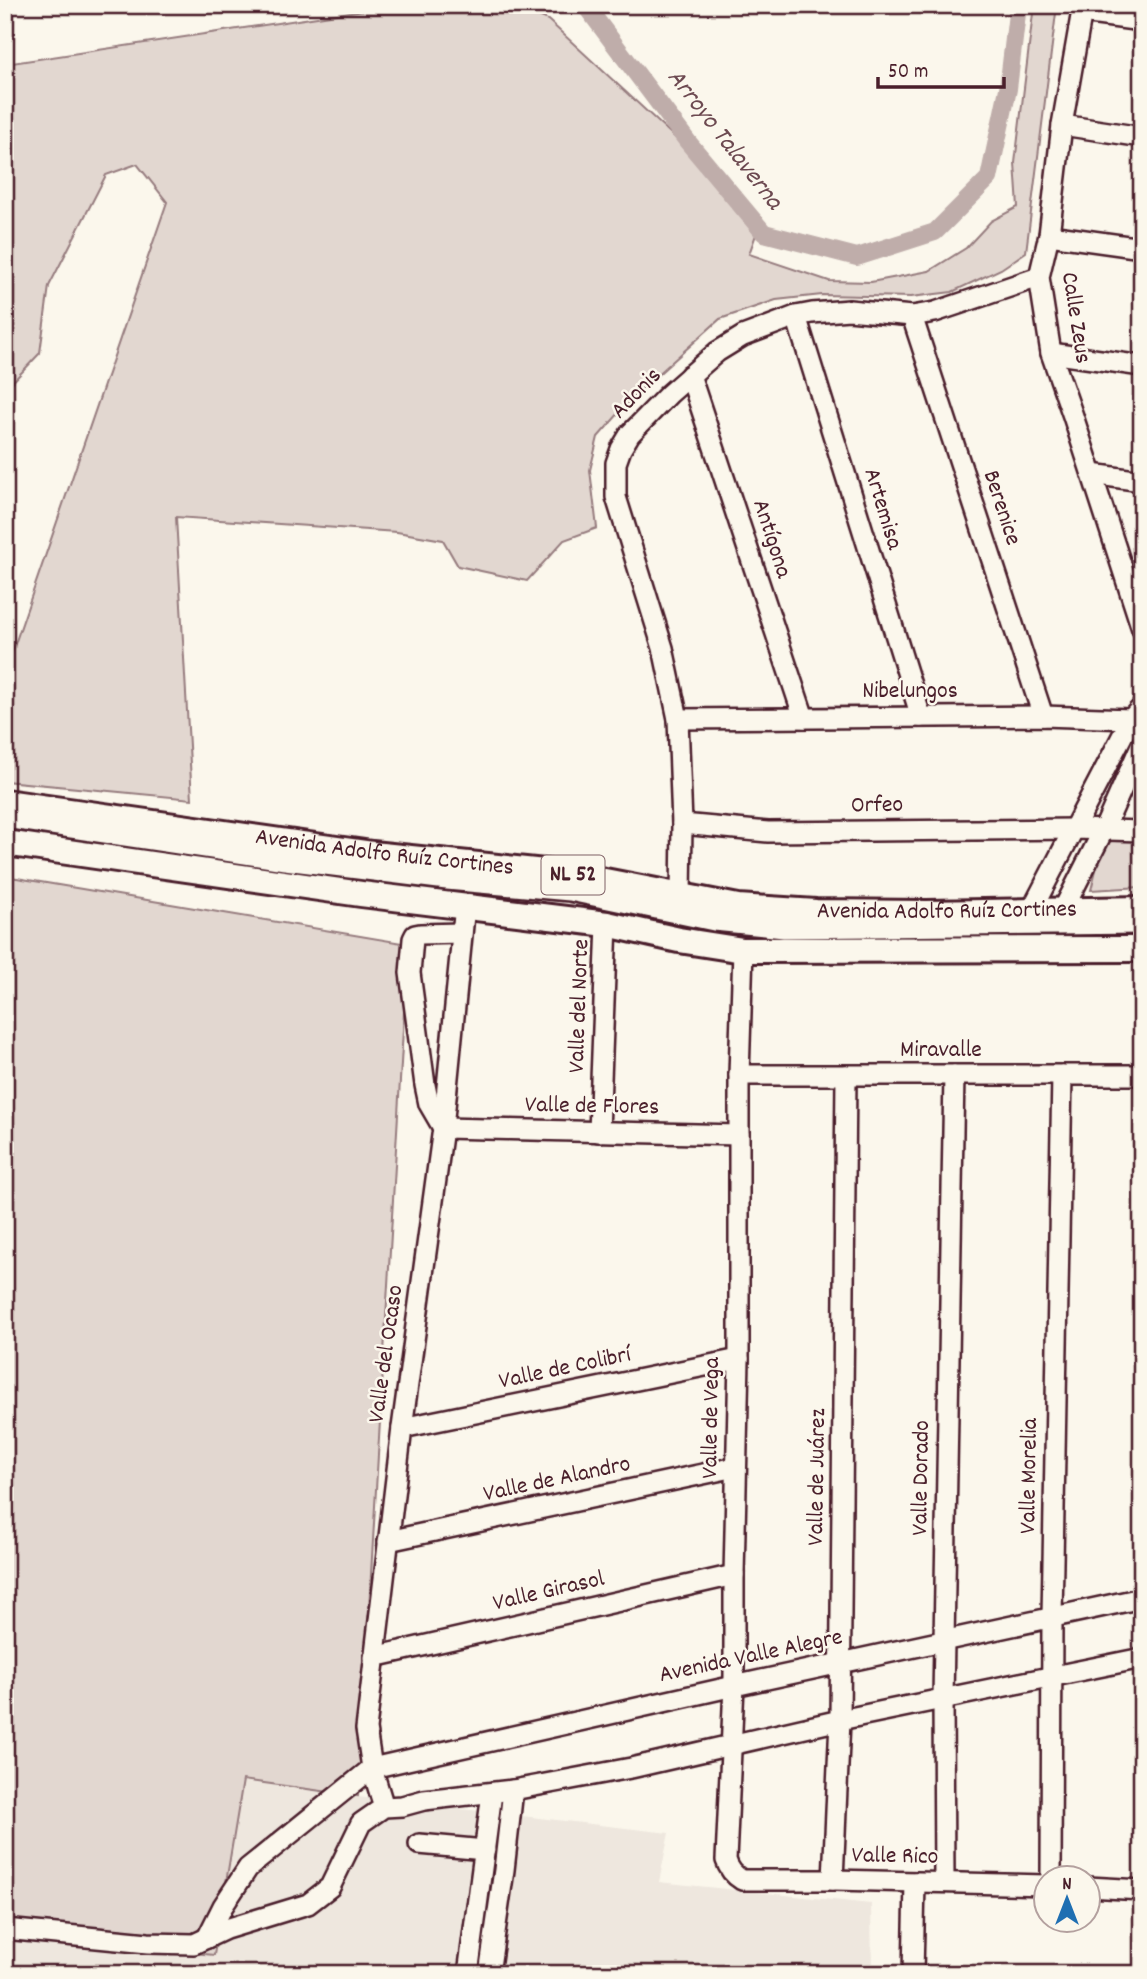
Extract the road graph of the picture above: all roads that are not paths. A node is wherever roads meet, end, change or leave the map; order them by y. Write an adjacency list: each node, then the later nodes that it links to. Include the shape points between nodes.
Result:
1 (1082, 9): 2 (street); 3 (street, Calle Zeus)
2 (1142, 20)
3 (1062, 125): 4 (street); 5 (street, Calle Zeus)
4 (1142, 137)
5 (1049, 235): 6 (street); 7 (street, Calle Zeus)
6 (1142, 248)
7 (1039, 277): 9 (street, Adonis); 10 (street, Calle Zeus)
8 (796, 316): 9 (street, Adonis, via 833,310); 12 (street, Adonis, via 743,336); 18 (street, Artemisa)
9 (912, 316): 17 (street, Berenice)
10 (1051, 353): 11 (street); 13 (street, Calle Zeus)
11 (1142, 366)
12 (691, 375): 20 (street, Antígona); 21 (street, Adonis, via 630,434 616,463 615,480 616,497 663,648)
13 (1092, 474): 14 (street); 15 (street, Calle Zeus)
14 (1142, 481)
15 (1137, 596): 16 (street, Calle Zeus)
16 (1142, 629)
17 (1043, 716): 18 (street, Nibelungos); 19 (street, Nibelungos)
18 (921, 717): 20 (street, Nibelungos)
19 (1138, 717): 26 (street)
20 (804, 718): 21 (street, Nibelungos)
21 (677, 719): 25 (street, Adonis)
22 (1142, 743): 27 (street)
23 (5, 802): 31 (main road, Avenida Adolfo Ruíz Cortines / NL 52, via 372,854 575,875)
24 (5, 818): 37 (street, via 285,860 570,891 714,920 784,928)
25 (682, 824): 26 (street, Orfeo, via 768,832); 31 (street, Adonis)
26 (1074, 829): 27 (street, Orfeo); 35 (street)
27 (1104, 829): 29 (street, Orfeo); 34 (street)
28 (5, 830): 39 (street, via 454,892 571,901 707,930 775,937)
29 (1142, 831)
30 (5, 843): 32 (main road, Avenida Adolfo Ruíz Cortines / NL 52)
31 (681, 896): 35 (main road, Avenida Adolfo Ruíz Cortines / NL 52, via 816,912)
32 (465, 905): 36 (main road, Avenida Adolfo Ruíz Cortines / NL 52); 38 (street, Valle del Ocaso)
33 (1142, 909): 34 (main road, Avenida Adolfo Ruíz Cortines / NL 52)
34 (1063, 910): 35 (main road, Avenida Adolfo Ruíz Cortines / NL 52)
35 (1031, 911)
36 (607, 924): 41 (main road, Avenida Adolfo Ruíz Cortines / NL 52); 48 (street, Valle del Norte)
37 (1142, 924)
38 (462, 933): 47 (street, Valle del Ocaso); 47 (street, via 419,934 413,939 410,973 425,1085 429,1104)
39 (1142, 934)
40 (1142, 949): 41 (main road, Avenida Adolfo Ruíz Cortines / NL 52)
41 (743, 950): 42 (street, Valle de Vega)
42 (739, 1075): 43 (street, Miravalle); 49 (street, Valle de Vega)
43 (846, 1075): 44 (street, Miravalle); 60 (street, Valle de Juárez)
44 (954, 1075): 45 (street, Miravalle); 57 (street, Valle Dorado)
45 (1062, 1075): 46 (street, Miravalle); 56 (street, Valle Morelia)
46 (1142, 1075)
47 (443, 1128): 48 (street, Valle de Flores); 51 (street, Valle del Ocaso)
48 (599, 1132): 49 (street, Valle de Flores)
49 (739, 1135): 50 (street, Valle de Vega)
50 (738, 1359): 51 (street, Valle de Colibrí); 52 (street, Valle de Vega)
51 (402, 1428): 53 (street, Valle del Ocaso)
52 (736, 1467): 53 (street, Valle de Alandro); 54 (street, Valle de Vega)
53 (388, 1541): 58 (street, Valle del Ocaso)
54 (734, 1575): 58 (street, Valle Girasol); 62 (street, Valle de Vega)
55 (1142, 1598): 56 (street, Avenida Valle Alegre)
56 (1052, 1617): 57 (street, Avenida Valle Alegre); 61 (street, Valle Morelia)
57 (944, 1641): 60 (street, Avenida Valle Alegre); 63 (street, Valle Dorado)
58 (374, 1657): 66 (street, Valle del Ocaso, via 366,1729)
59 (1142, 1658): 61 (street)
60 (840, 1663): 62 (street, Avenida Valle Alegre); 64 (street, Valle de Juárez)
61 (1052, 1676): 63 (street); 72 (street, Valle Morelia)
62 (734, 1686): 65 (street, Valle de Vega); 66 (street, Avenida Valle Alegre)
63 (943, 1699): 64 (street); 76 (street, Valle Dorado)
64 (840, 1720): 65 (street); 74 (street, Valle de Juárez)
65 (732, 1745): 67 (street); 73 (street, Valle de Vega, via 726,1860)
66 (372, 1768): 69 (street, Valle del Ocaso); 81 (street, via 247,1868)
67 (513, 1790): 68 (street); 83 (street)
68 (492, 1793): 69 (street); 71 (street)
69 (384, 1807): 81 (street, via 361,1823 330,1888 308,1903)
70 (419, 1844): 71 (street)
71 (485, 1850): 82 (street)
72 (1051, 1864)
73 (742, 1880): 74 (street, Valle Rico)
74 (833, 1880): 75 (street, Valle Rico)
75 (915, 1882): 76 (street, Valle Rico); 84 (street)
76 (944, 1882): 77 (street, Valle Rico)
77 (1032, 1885)
78 (1102, 1888): 79 (street)
79 (1142, 1889)
80 (5, 1929): 81 (street, via 148,1943 194,1944)
81 (206, 1938)
82 (468, 1974)
83 (489, 1974)
84 (913, 1974)

